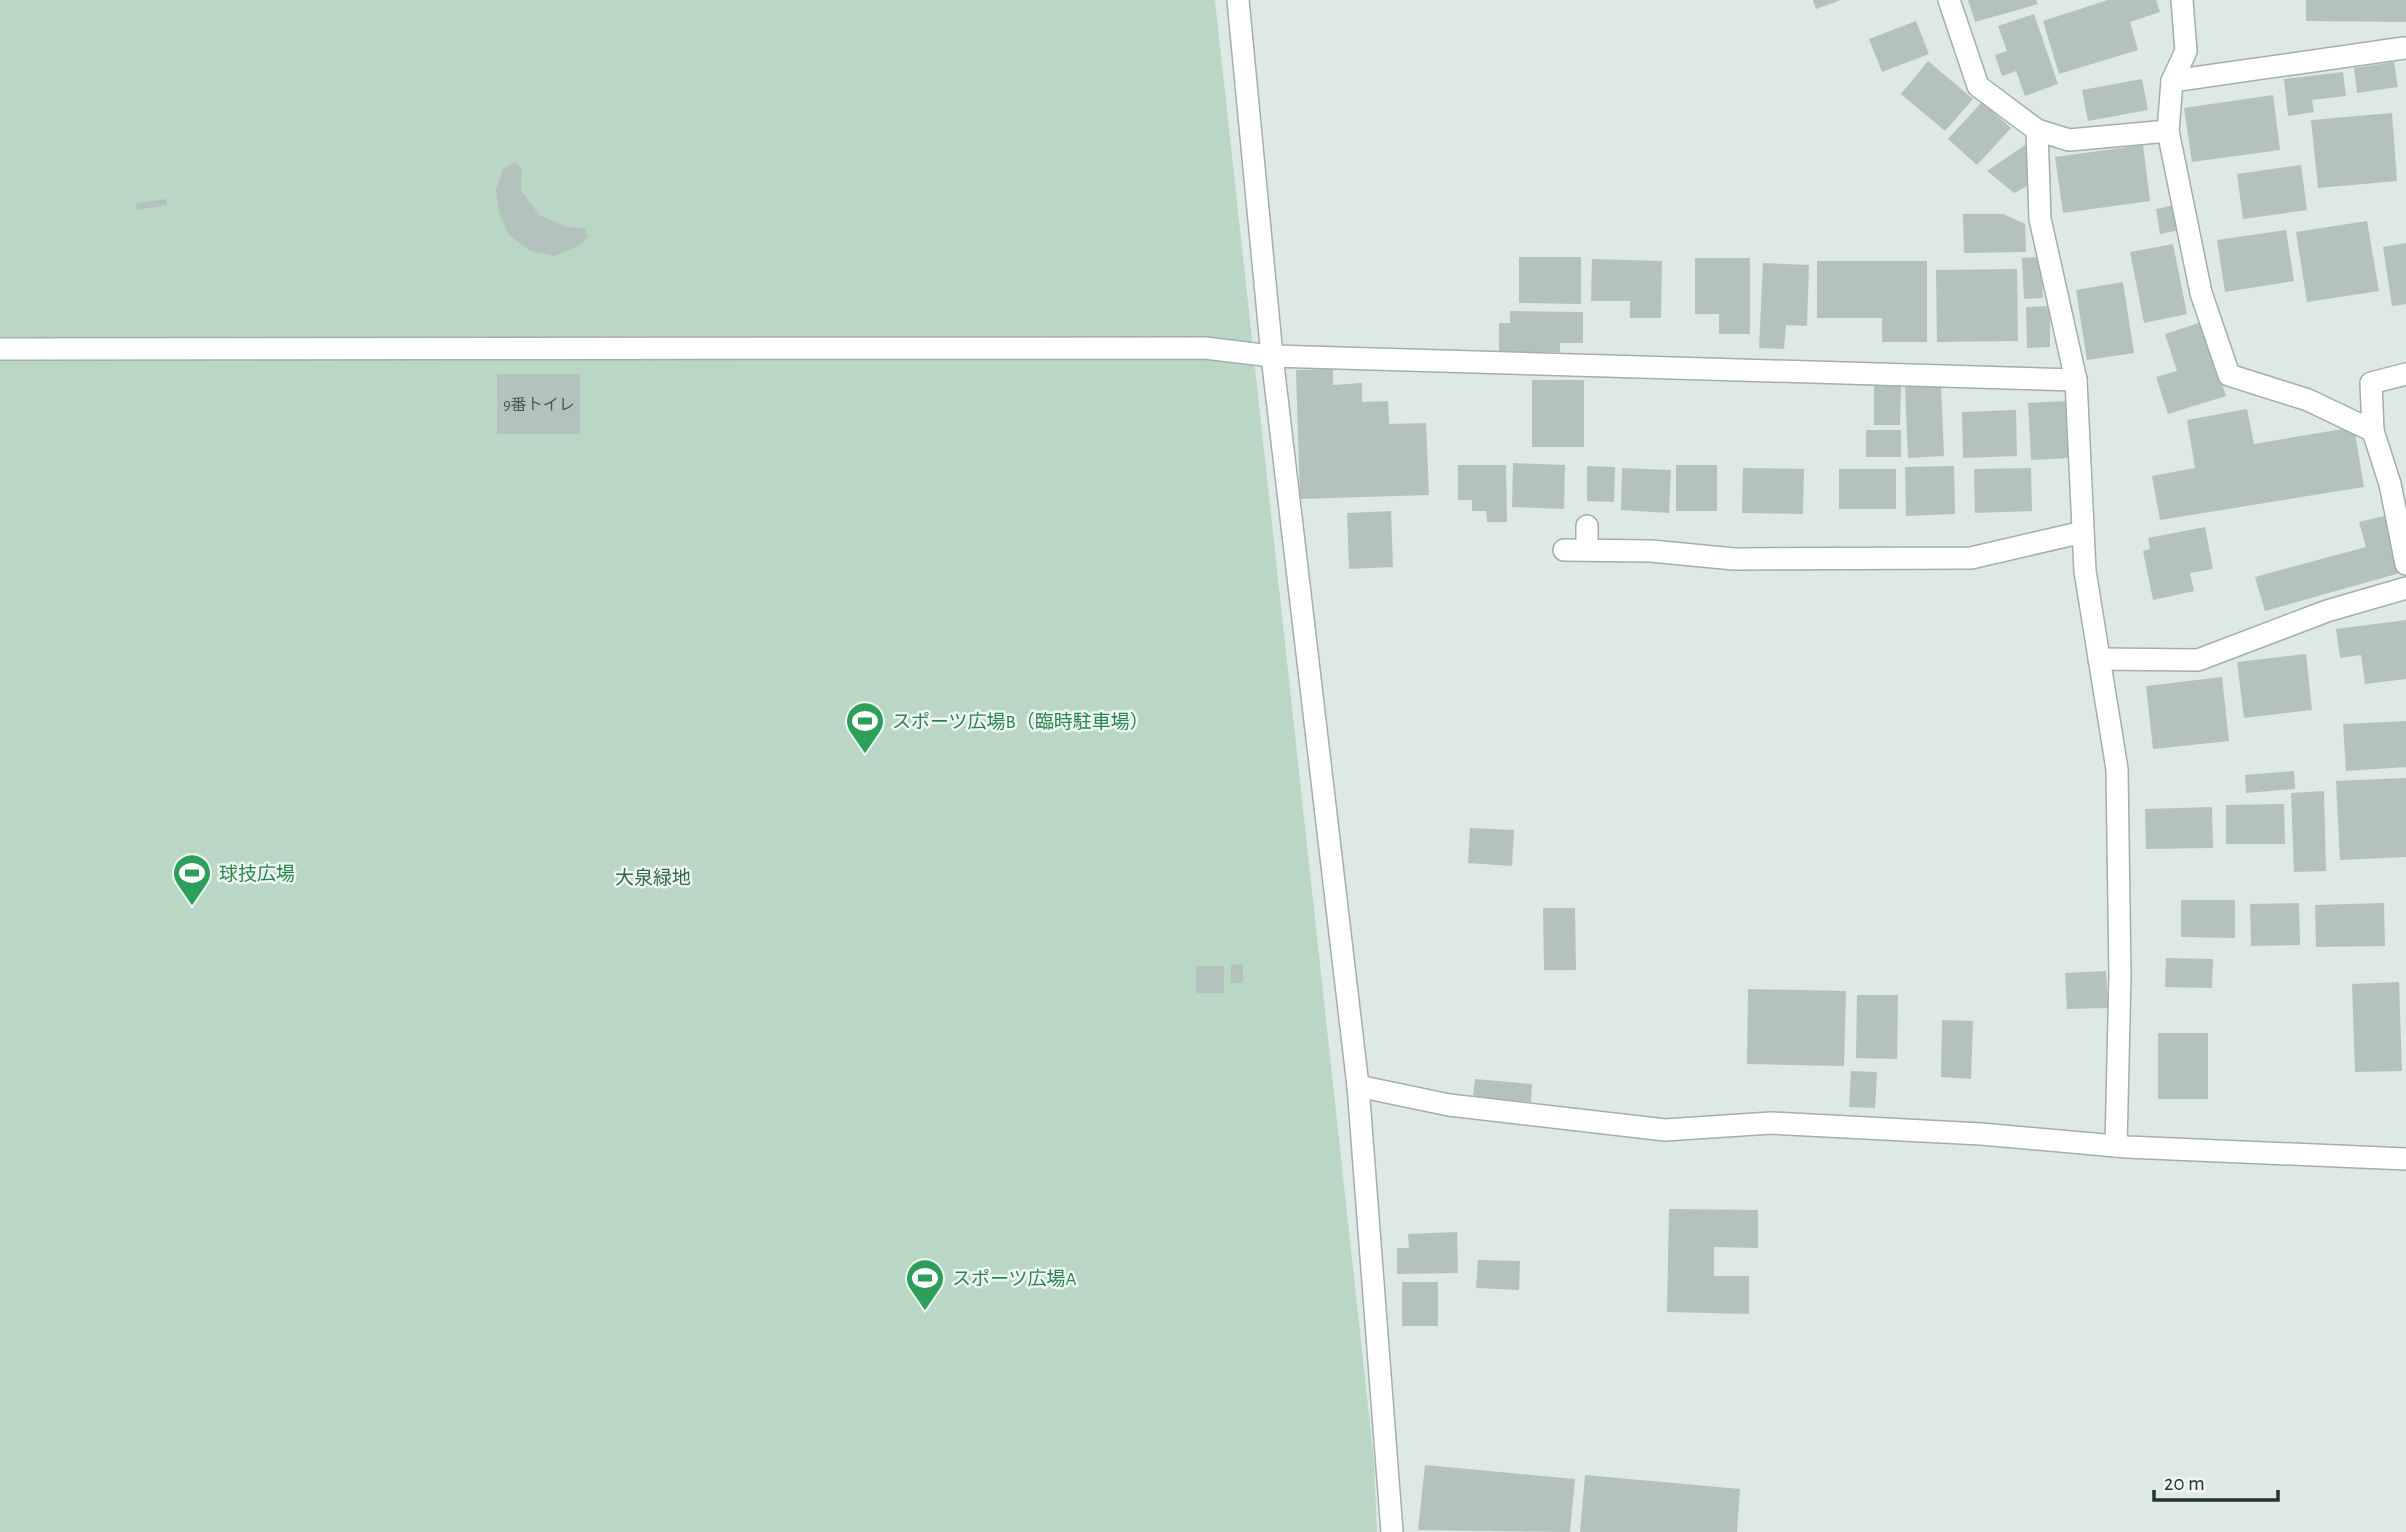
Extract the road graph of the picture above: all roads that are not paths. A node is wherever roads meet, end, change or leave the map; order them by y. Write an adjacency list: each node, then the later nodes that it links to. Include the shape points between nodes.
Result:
1 (1238, 0): 9 (street)
2 (1949, 0): 6 (street, via 1978,86)
3 (2182, 0): 5 (street, via 2186,51)
4 (2405, 51): 5 (street)
5 (2172, 81): 7 (street)
6 (2037, 130): 7 (street, via 2070,140); 11 (street, via 2040,219)
7 (2168, 131): 12 (street, via 2201,293 2229,375 2308,400)
8 (0, 349): 9 (street, via 1205,348)
9 (1272, 356): 11 (street); 20 (street)
10 (2406, 374): 12 (street, via 2371,383)
11 (2076, 380): 14 (street)
12 (2373, 431): 17 (street, via 2390,484)
13 (1587, 526): 16 (street)
14 (2083, 532): 16 (street, via 1971,558 1821,548 1734,559); 19 (street)
15 (1564, 550): 16 (street)
16 (1587, 550)
17 (2406, 564)
18 (2406, 588): 19 (street, via 2327,611 2198,660)
19 (2099, 659): 21 (street, via 2117,769 2120,976)
20 (1358, 1086): 21 (street, via 1448,1105 1665,1130 1771,1124); 23 (street)
21 (2116, 1146): 22 (street)
22 (2406, 1159)
23 (1392, 1532)

